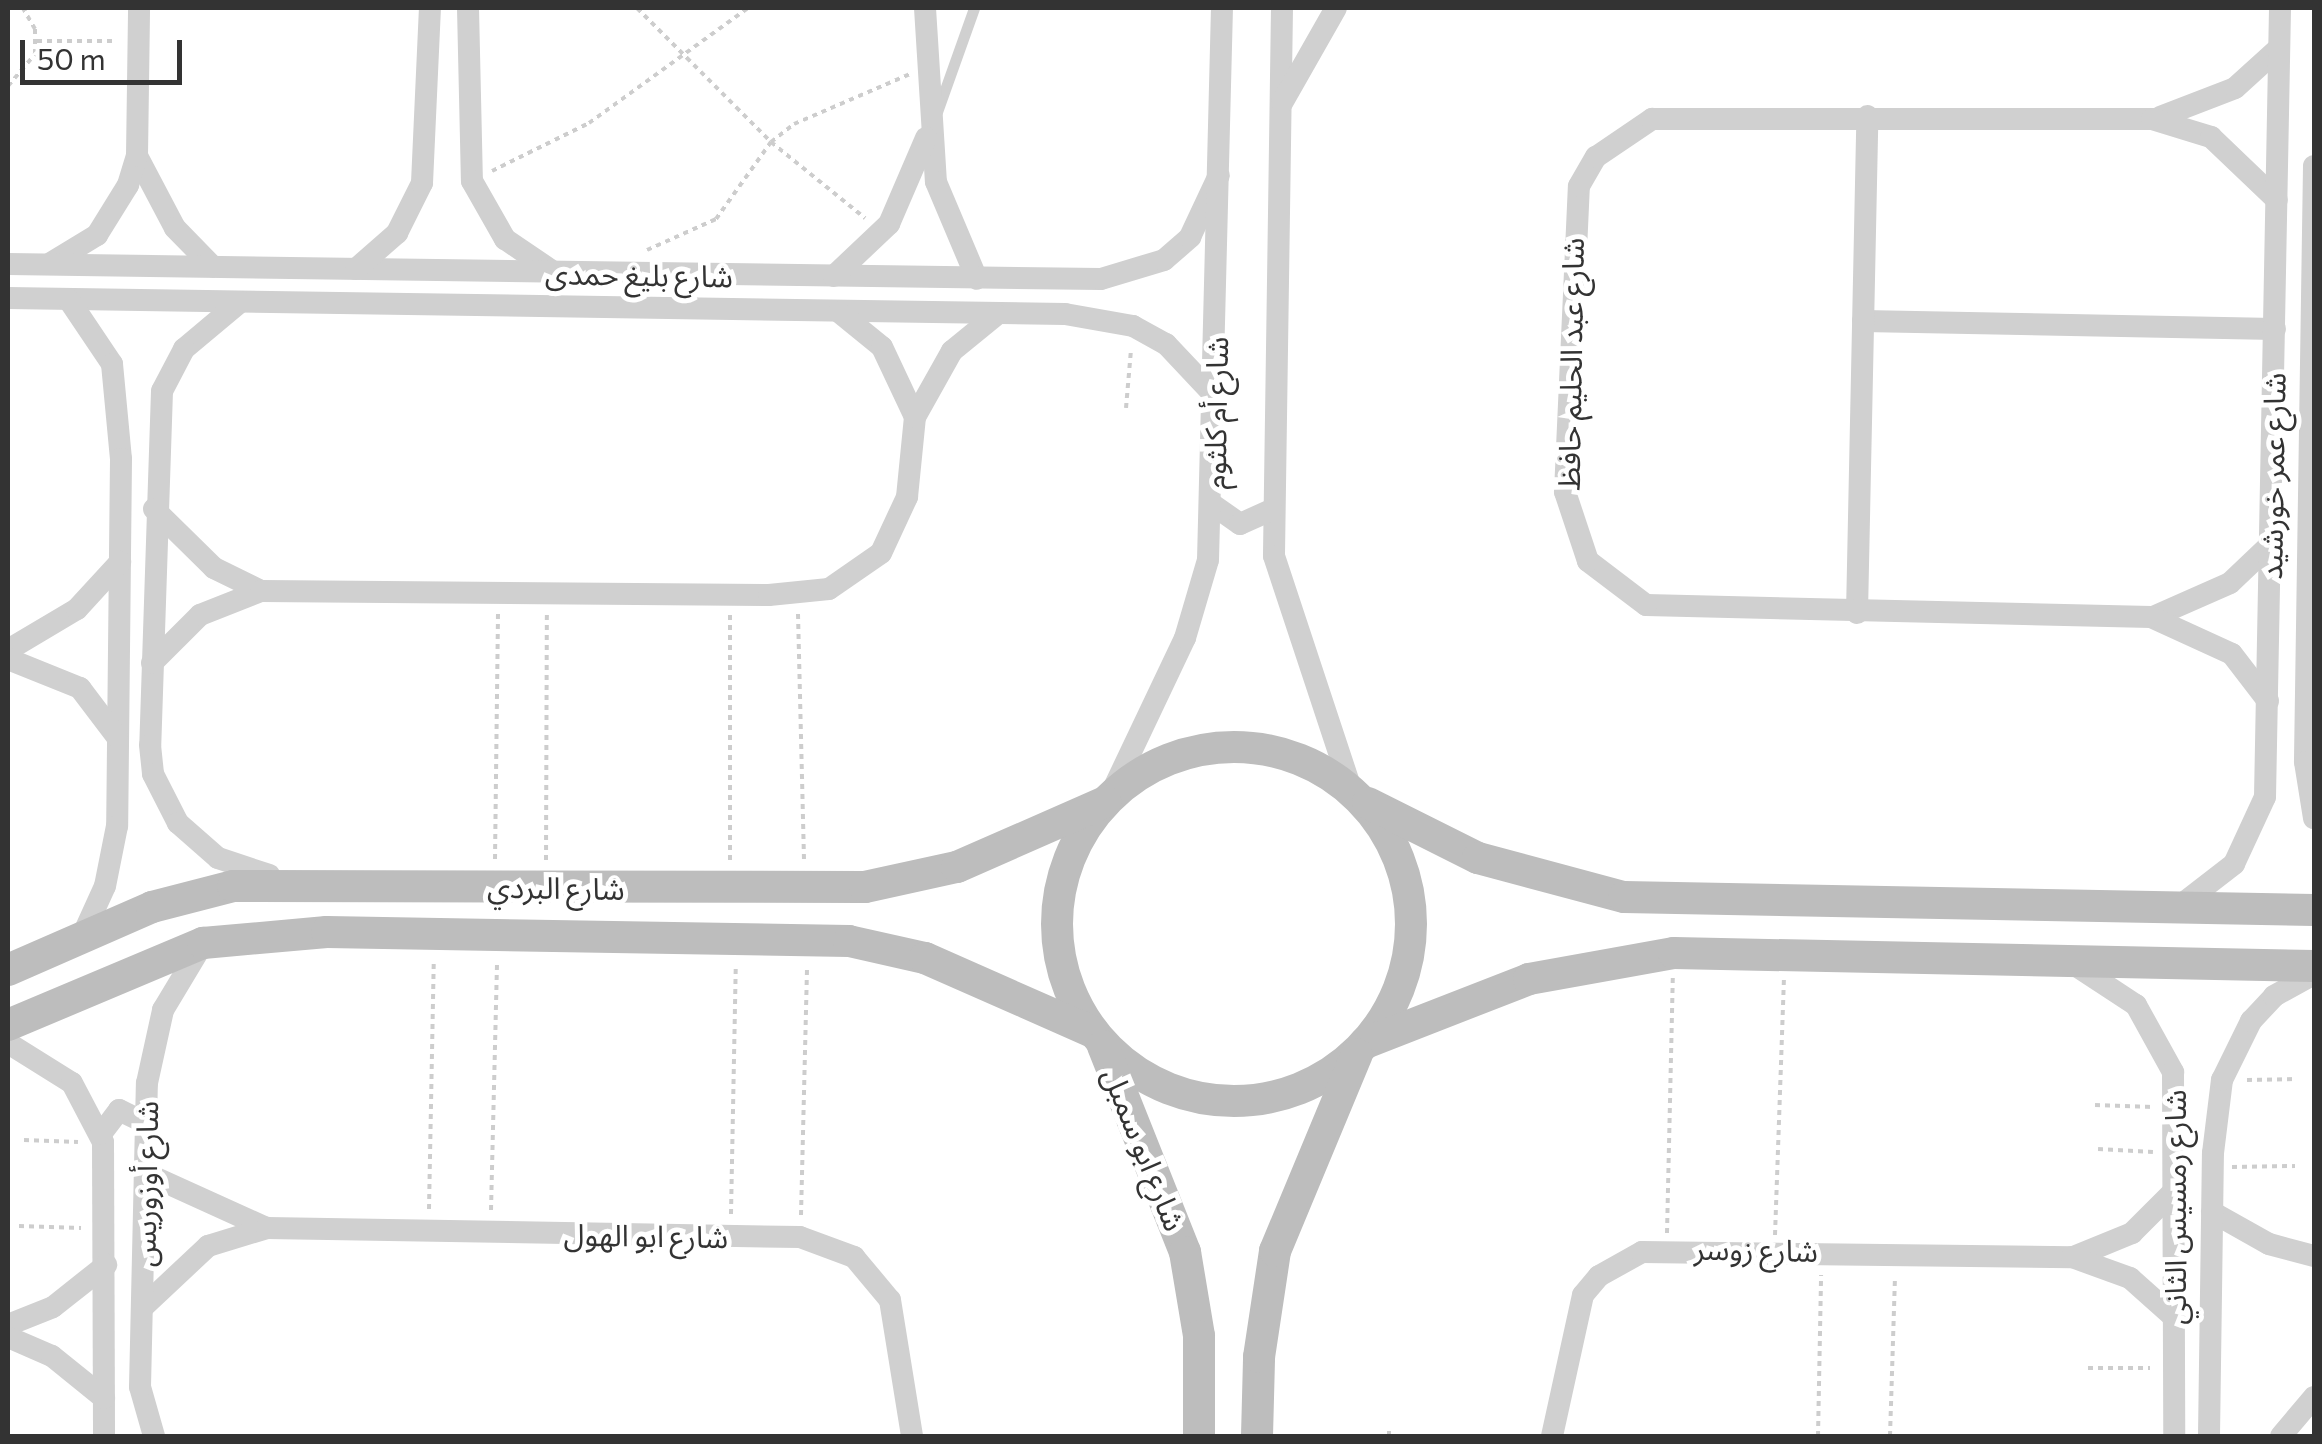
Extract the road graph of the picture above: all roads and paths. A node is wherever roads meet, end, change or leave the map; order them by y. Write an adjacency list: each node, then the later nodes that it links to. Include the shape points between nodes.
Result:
1 (22, 8): 13 (path)
2 (139, 8): 14 (street)
3 (430, 8): 25 (street)
4 (468, 8): 27 (street)
5 (637, 8): 16 (path)
6 (748, 8): 16 (path)
7 (925, 8): 17 (street)
8 (974, 8): 22 (lane)
9 (1222, 8): 28 (street, شارع أم كلثوم)
10 (1282, 8): 19 (street, شارع أم كلثوم)
11 (1336, 8): 19 (street)
12 (2280, 8): 15 (street, شارع عمر خورشيد)
13 (36, 41): 14 (path); 18 (path, via 30,66)
14 (139, 41): 24 (street)
15 (2280, 48): 21 (street, شارع عبد الحليم حافظ, via 2235,88); 30 (street, شارع عمر خورشيد)
16 (687, 58): 23 (path); 27 (path, via 589,123)
17 (930, 66): 22 (street); 23 (path, via 806,118)
18 (8, 86)
19 (1280, 106): 59 (street, شارع أم كلثوم)
20 (1867, 116): 21 (street, شارع عبد الحليم حافظ); 49 (street); 68 (street, شارع عبد الحليم حافظ, via 1652,118 1596,156 1572,220 1565,492 1588,561 1646,605)
21 (2152, 119): 30 (street, شارع عبد الحليم حافظ, via 2211,136)
22 (928, 135): 31 (street); 40 (street, via 942,208)
23 (771, 142): 31 (path); 32 (path, via 716,218)
24 (137, 156): 34 (street, via 116,212 98,234); 35 (street, via 175,228)
25 (427, 156): 27 (street); 36 (street, via 412,209)
26 (2314, 166): 29 (street, شارع عمر خورشيد)
27 (470, 170): 37 (street, via 506,239)
28 (1219, 175): 41 (street, شارع بليغ حمدى, via 1190,236 1164,260 1134,274); 52 (street, شارع أم كلثوم)
29 (2314, 197): 61 (street, شارع عمر خورشيد)
30 (2277, 200): 51 (street, شارع عمر خورشيد)
31 (883, 232): 39 (street)
32 (642, 252)
33 (8, 264): 34 (street, شارع بليغ حمدى)
34 (48, 265): 35 (street, شارع بليغ حمدى)
35 (214, 267): 36 (street, شارع بليغ حمدى)
36 (356, 269): 37 (street, شارع بليغ حمدى)
37 (555, 273): 38 (street, شارع بليغ حمدى)
38 (627, 274): 39 (street, شارع بليغ حمدى); 45 (street)
39 (834, 276): 40 (street, شارع بليغ حمدى)
40 (977, 279): 41 (street, شارع بليغ حمدى)
41 (1064, 280): 48 (street, via 1072,302)
42 (8, 298): 43 (street, شارع بليغ حمدى)
43 (68, 300): 44 (street, شارع بليغ حمدى); 55 (street, via 112,364)
44 (240, 302): 45 (street, شارع بليغ حمدى); 56 (street, via 200,331 171,369)
45 (626, 308): 46 (street, شارع بليغ حمدى)
46 (836, 311): 47 (street, شارع بليغ حمدى); 54 (street, via 882,347)
47 (1000, 313): 48 (street, شارع بليغ حمدى); 54 (street, via 952,351)
48 (1065, 314): 50 (street, شارع بليغ حمدى)
49 (1863, 321): 51 (street); 68 (street)
50 (1133, 326): 52 (street, شارع بليغ حمدى, via 1166,344); 53 (path)
51 (2274, 328): 60 (street, شارع عمر خورشيد)
52 (1216, 397): 57 (street, شارع أم كلثوم)
53 (1126, 408)
54 (915, 418): 65 (street, via 906,497 881,553 844,582)
55 (122, 459): 56 (street, via 142,450); 62 (street)
56 (155, 460): 58 (street)
57 (1213, 505): 59 (street, via 1240,524); 80 (street, شارع أم كلثوم, via 1208,560 1185,638)
58 (154, 509): 63 (street, via 192,550); 72 (street)
59 (1271, 510): 79 (street, شارع أم كلثوم, via 1283,602)
60 (2271, 544): 69 (street, شارع عبد الحليم حافظ, via 2206,598); 74 (street, شارع عمر خورشيد)
61 (2312, 550): 73 (street, شارع عمر خورشيد)
62 (120, 562): 70 (street, via 77,609); 75 (street)
63 (262, 591): 64 (street); 72 (street, via 200,616)
64 (498, 594): 66 (street); 83 (path)
65 (797, 594): 67 (street); 86 (path)
66 (547, 595): 67 (street); 84 (path)
67 (730, 595): 85 (path)
68 (1857, 613): 69 (street, شارع عبد الحليم حافظ)
69 (2152, 617): 74 (street, شارع عبد الحليم حافظ, via 2232,654)
70 (8, 650)
71 (8, 659): 75 (street, via 80,688)
72 (152, 663): 76 (street)
73 (2310, 682): 78 (street, شارع عمر خورشيد)
74 (2268, 701): 77 (street, شارع عمر خورشيد)
75 (117, 737): 76 (street, via 128,750); 92 (street, via 113,856)
76 (150, 745): 82 (street, via 164,800 196,842 243,870)
77 (2267, 760): 78 (street, via 2282,768); 87 (street, شارع عمر خورشيد, via 2265,797 2244,848 2207,890)
78 (2305, 762): 81 (street, شارع عمر خورشيد)
79 (1355, 795): 80 (street, via 1294,758 1229,747 1164,761); 87 (street, via 1478,858 1624,896); 104 (street, via 1400,863 1410,900 1404,976)
80 (1107, 800): 86 (street, شارع البردي, via 956,867); 102 (street, via 1080,835 1056,915 1068,983)
81 (2314, 818)
82 (302, 882): 83 (street, شارع البردي); 92 (street, شارع البردي, via 192,894)
83 (484, 886): 84 (street, شارع البردي); 90 (street)
84 (546, 887): 85 (street, شارع البردي)
85 (730, 890): 86 (street, شارع البردي)
86 (805, 890)
87 (2175, 908): 88 (street)
88 (2314, 910)
89 (435, 934): 90 (street, شارع البردي); 94 (street, شارع البردي, via 277,934); 122 (path)
90 (484, 935): 91 (street, شارع البردي); 123 (path)
91 (736, 939): 93 (street, شارع البردي); 124 (path)
92 (81, 940): 99 (street, شارع البردي)
93 (807, 940): 102 (street, شارع البردي, via 925,958); 125 (path)
94 (203, 943): 101 (street, شارع البردي); 109 (street, شارع أوزوريس, via 152,1046)
95 (1674, 953): 96 (street); 104 (street, via 1529,979); 126 (path)
96 (1784, 954): 97 (street); 127 (path)
97 (2072, 963): 98 (street); 108 (street, شارع رمسيس الثاني, via 2136,1005 2158,1036)
98 (2314, 966)
99 (8, 970)
100 (2314, 974): 106 (street, شارع رمسيس الثاني, via 2274,996 2250,1021)
101 (8, 1024)
102 (1097, 1037): 104 (street, via 1168,1088 1250,1100 1290,1092); 144 (street, شارع ابو سمبل, via 1186,1252 1199,1336)
103 (8, 1043): 110 (street, شارع أوزوريس, via 72,1084)
104 (1362, 1046): 148 (street, via 1276,1251 1258,1357)
105 (2295, 1079): 106 (path)
106 (2222, 1080): 114 (street, شارع رمسيس الثاني)
107 (2095, 1105): 108 (path)
108 (2178, 1107): 113 (street, شارع رمسيس الثاني)
109 (146, 1123): 110 (street, via 119,1110); 116 (street, شارع أوزوريس)
110 (102, 1138): 111 (path); 121 (street, شارع أوزوريس)
111 (24, 1140)
112 (2098, 1148): 113 (path)
113 (2178, 1154): 114 (street, via 2192,1142); 117 (street, شارع رمسيس الثاني)
114 (2213, 1160): 115 (path); 118 (street, شارع رمسيس الثاني)
115 (2295, 1166)
116 (145, 1173): 120 (street, شارع ابو الهول, via 204,1206); 133 (street, شارع أوزوريس)
117 (2177, 1188): 131 (street, شارع زوسر, via 2132,1233); 134 (street, شارع رمسيس الثاني)
118 (2212, 1212): 130 (street, via 2270,1244); 152 (street, شارع رمسيس الثاني)
119 (19, 1226): 121 (path)
120 (268, 1228): 122 (street, شارع ابو الهول); 133 (street, شارع ابو الهول, via 208,1246)
121 (106, 1229): 132 (street, شارع أوزوريس)
122 (429, 1231): 123 (street, شارع ابو الهول)
123 (490, 1232): 124 (street, شارع ابو الهول)
124 (730, 1236): 125 (street, شارع ابو الهول)
125 (800, 1237): 141 (street, شارع ابو الهول, via 854,1256 890,1300)
126 (1667, 1248): 127 (street, شارع زوسر); 142 (street, شارع زوسر, via 1619,1261 1582,1295 1564,1352)
127 (1774, 1249): 128 (street, شارع زوسر)
128 (1821, 1250): 129 (street, شارع زوسر); 149 (path)
129 (1896, 1252): 131 (street, شارع زوسر); 150 (path)
130 (2314, 1256)
131 (2072, 1257): 134 (street, شارع زوسر, via 2130,1278)
132 (106, 1265): 135 (street, via 54,1308); 140 (street, شارع أوزوريس)
133 (142, 1308): 143 (street, شارع أوزوريس, via 140,1388)
134 (2176, 1319): 138 (street, شارع رمسيس الثاني)
135 (8, 1325)
136 (8, 1336): 140 (street, via 52,1356)
137 (2088, 1368): 138 (path)
138 (2175, 1368): 151 (street, شارع رمسيس الثاني)
139 (2314, 1396): 153 (street)
140 (104, 1398): 145 (street, شارع أوزوريس)
141 (905, 1409): 146 (street, شارع ابو الهول); 147 (street, شارع ابو الهول)
142 (1558, 1430)
143 (150, 1433)
144 (1197, 1434)
145 (104, 1436)
146 (898, 1436)
147 (912, 1436)
148 (1258, 1436)
149 (1818, 1436)
150 (1890, 1436)
151 (2174, 1436)
152 (2209, 1436)
153 (2281, 1436)

